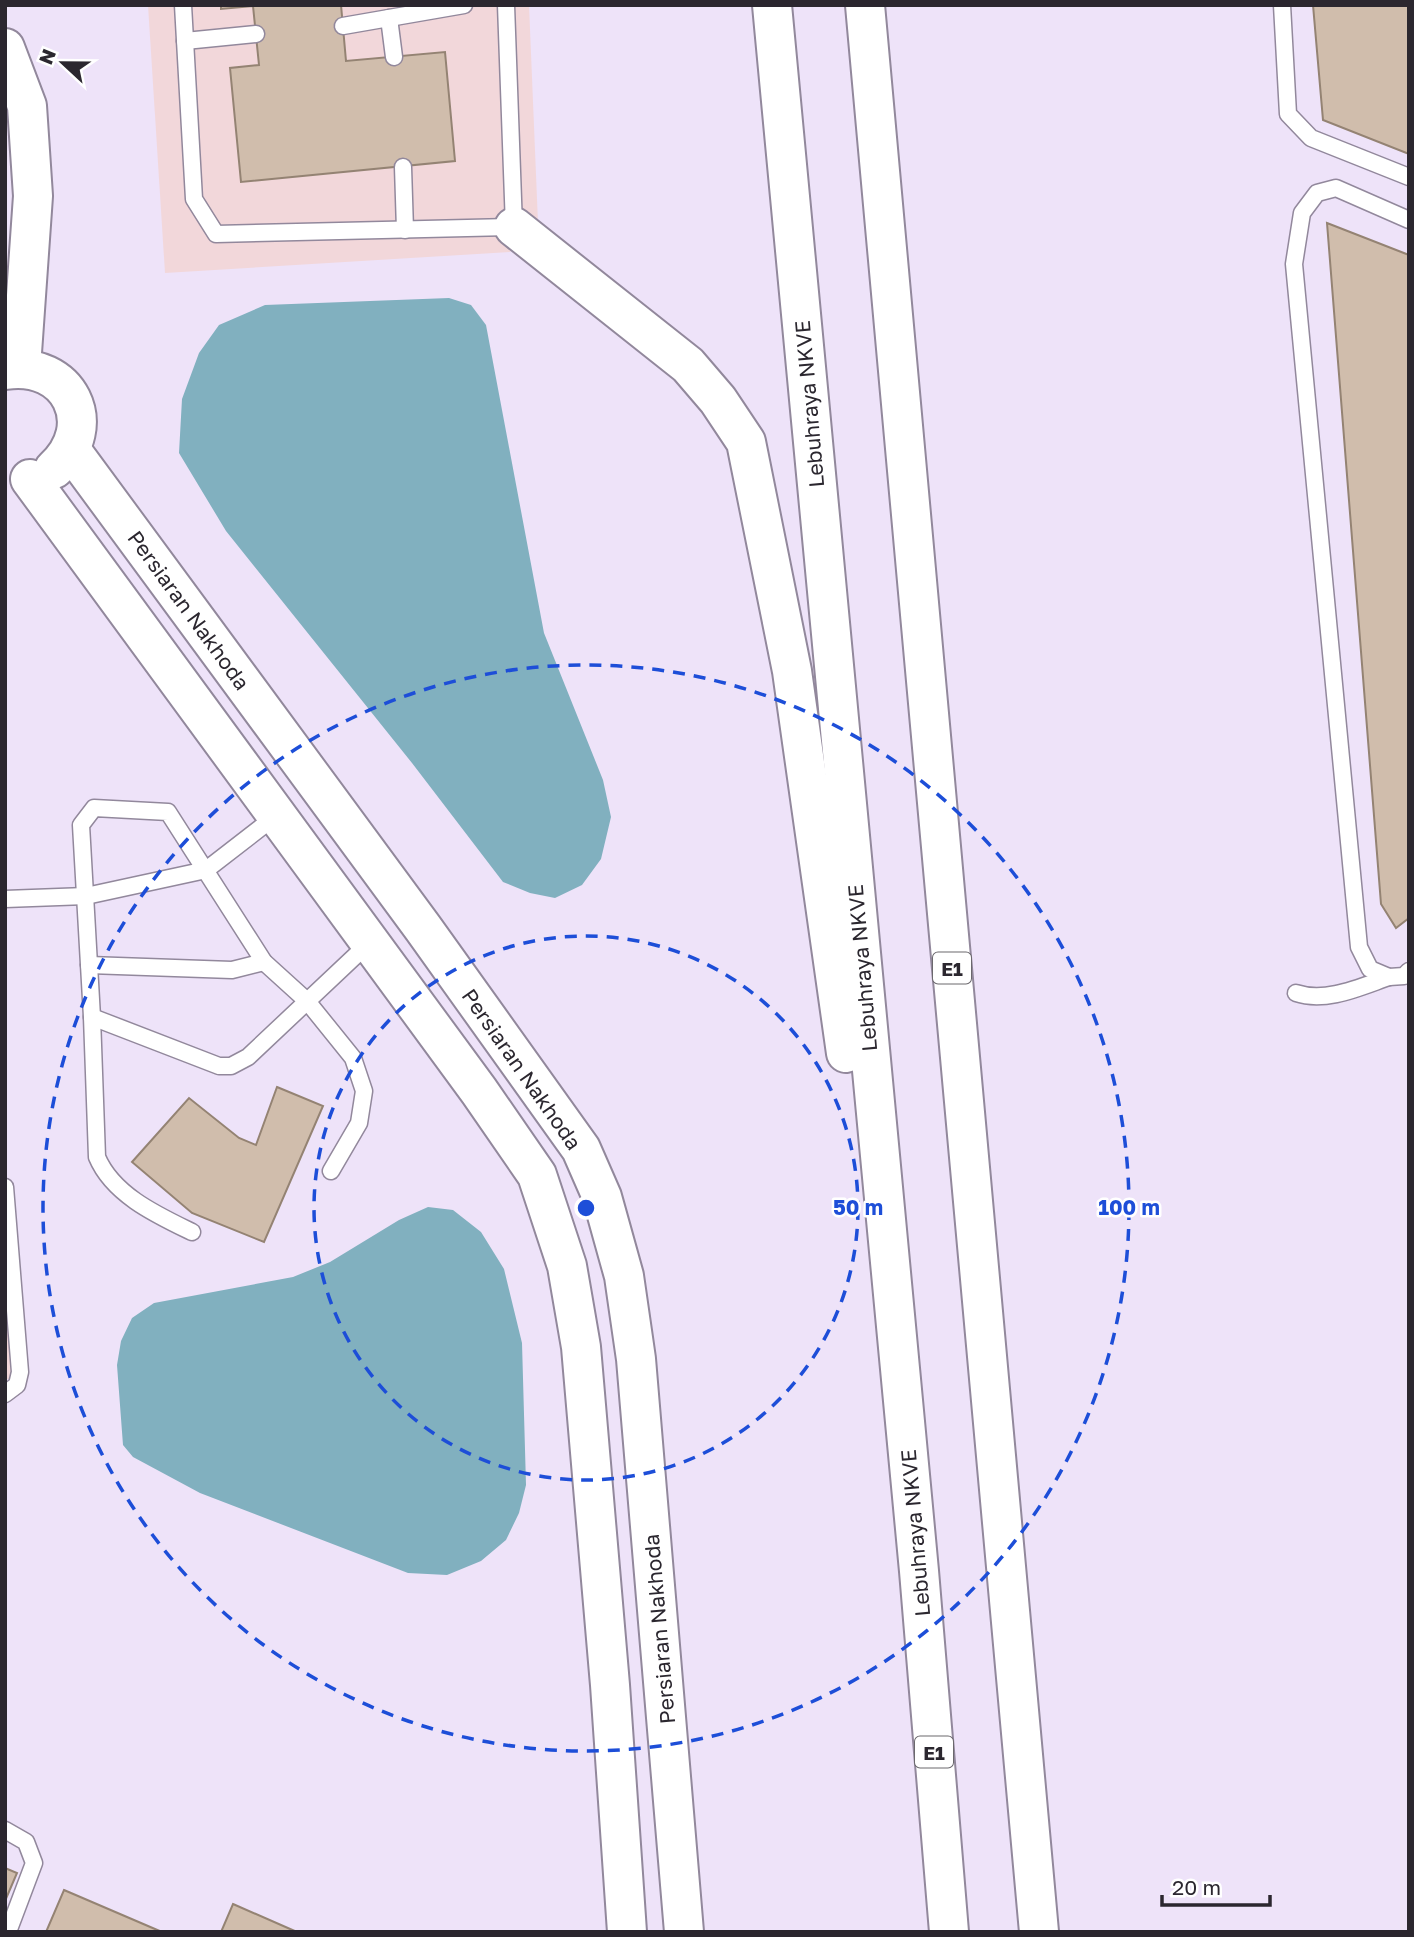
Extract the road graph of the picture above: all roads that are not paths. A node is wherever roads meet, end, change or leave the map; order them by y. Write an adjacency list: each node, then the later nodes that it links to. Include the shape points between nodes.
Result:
1 (183, 5): 10 (lane)
2 (464, 5): 7 (lane)
3 (506, 5): 16 (lane)
4 (772, 5): 37 (main road, Lebuhraya NKVE / E1)
5 (865, 5): 43 (main road, E1)
6 (1282, 5): 14 (lane, via 1288,114 1311,138)
7 (389, 18): 8 (lane); 12 (lane)
8 (343, 26)
9 (256, 34): 10 (lane)
10 (185, 41): 17 (lane, via 194,199 216,234)
11 (5, 48): 18 (main road, via 27,106 33,195)
12 (394, 57)
13 (403, 167): 17 (lane)
14 (1409, 177)
15 (1409, 220): 29 (lane, via 1336,188 1317,193 1302,212 1294,264 1359,947 1370,969)
16 (514, 227): 17 (lane); 37 (main road, via 688,365 746,442 792,671)
17 (405, 230)
18 (13, 369): 19 (main road, via 37,370 65,388 77,418)
19 (71, 450): 20 (main road, via 54,469); 41 (main road, Persiaran Nakhoda, via 581,1149 602,1197 624,1276 636,1359)
20 (18, 478): 21 (main road)
21 (276, 815): 22 (lane); 25 (main road)
22 (206, 870): 23 (lane); 23 (lane, via 168,812 94,808 81,825); 26 (lane)
23 (86, 896): 24 (lane); 27 (lane)
24 (5, 899)
25 (370, 942): 31 (lane); 40 (main road, via 537,1175 567,1266 581,1347)
26 (264, 961): 27 (lane, via 233,970); 31 (lane)
27 (89, 965): 32 (lane)
28 (1409, 971): 29 (lane)
29 (1389, 977): 30 (lane, via 1341,993)
30 (1296, 993)
31 (307, 1001): 32 (lane, via 248,1056 230,1066 219,1066); 33 (lane, via 353,1058 364,1091 359,1123)
32 (92, 1017): 35 (lane, via 97,1157 103,1172 145,1209)
33 (331, 1171)
34 (5, 1187): 36 (lane, via 20,1372 17,1385)
35 (192, 1232)
36 (5, 1394)
37 (919, 1571): 42 (main road, Lebuhraya NKVE / E1)
38 (5, 1830): 39 (lane, via 26,1842 34,1863)
39 (8, 1932)
40 (627, 1932)
41 (684, 1932)
42 (949, 1932)
43 (1039, 1932)

